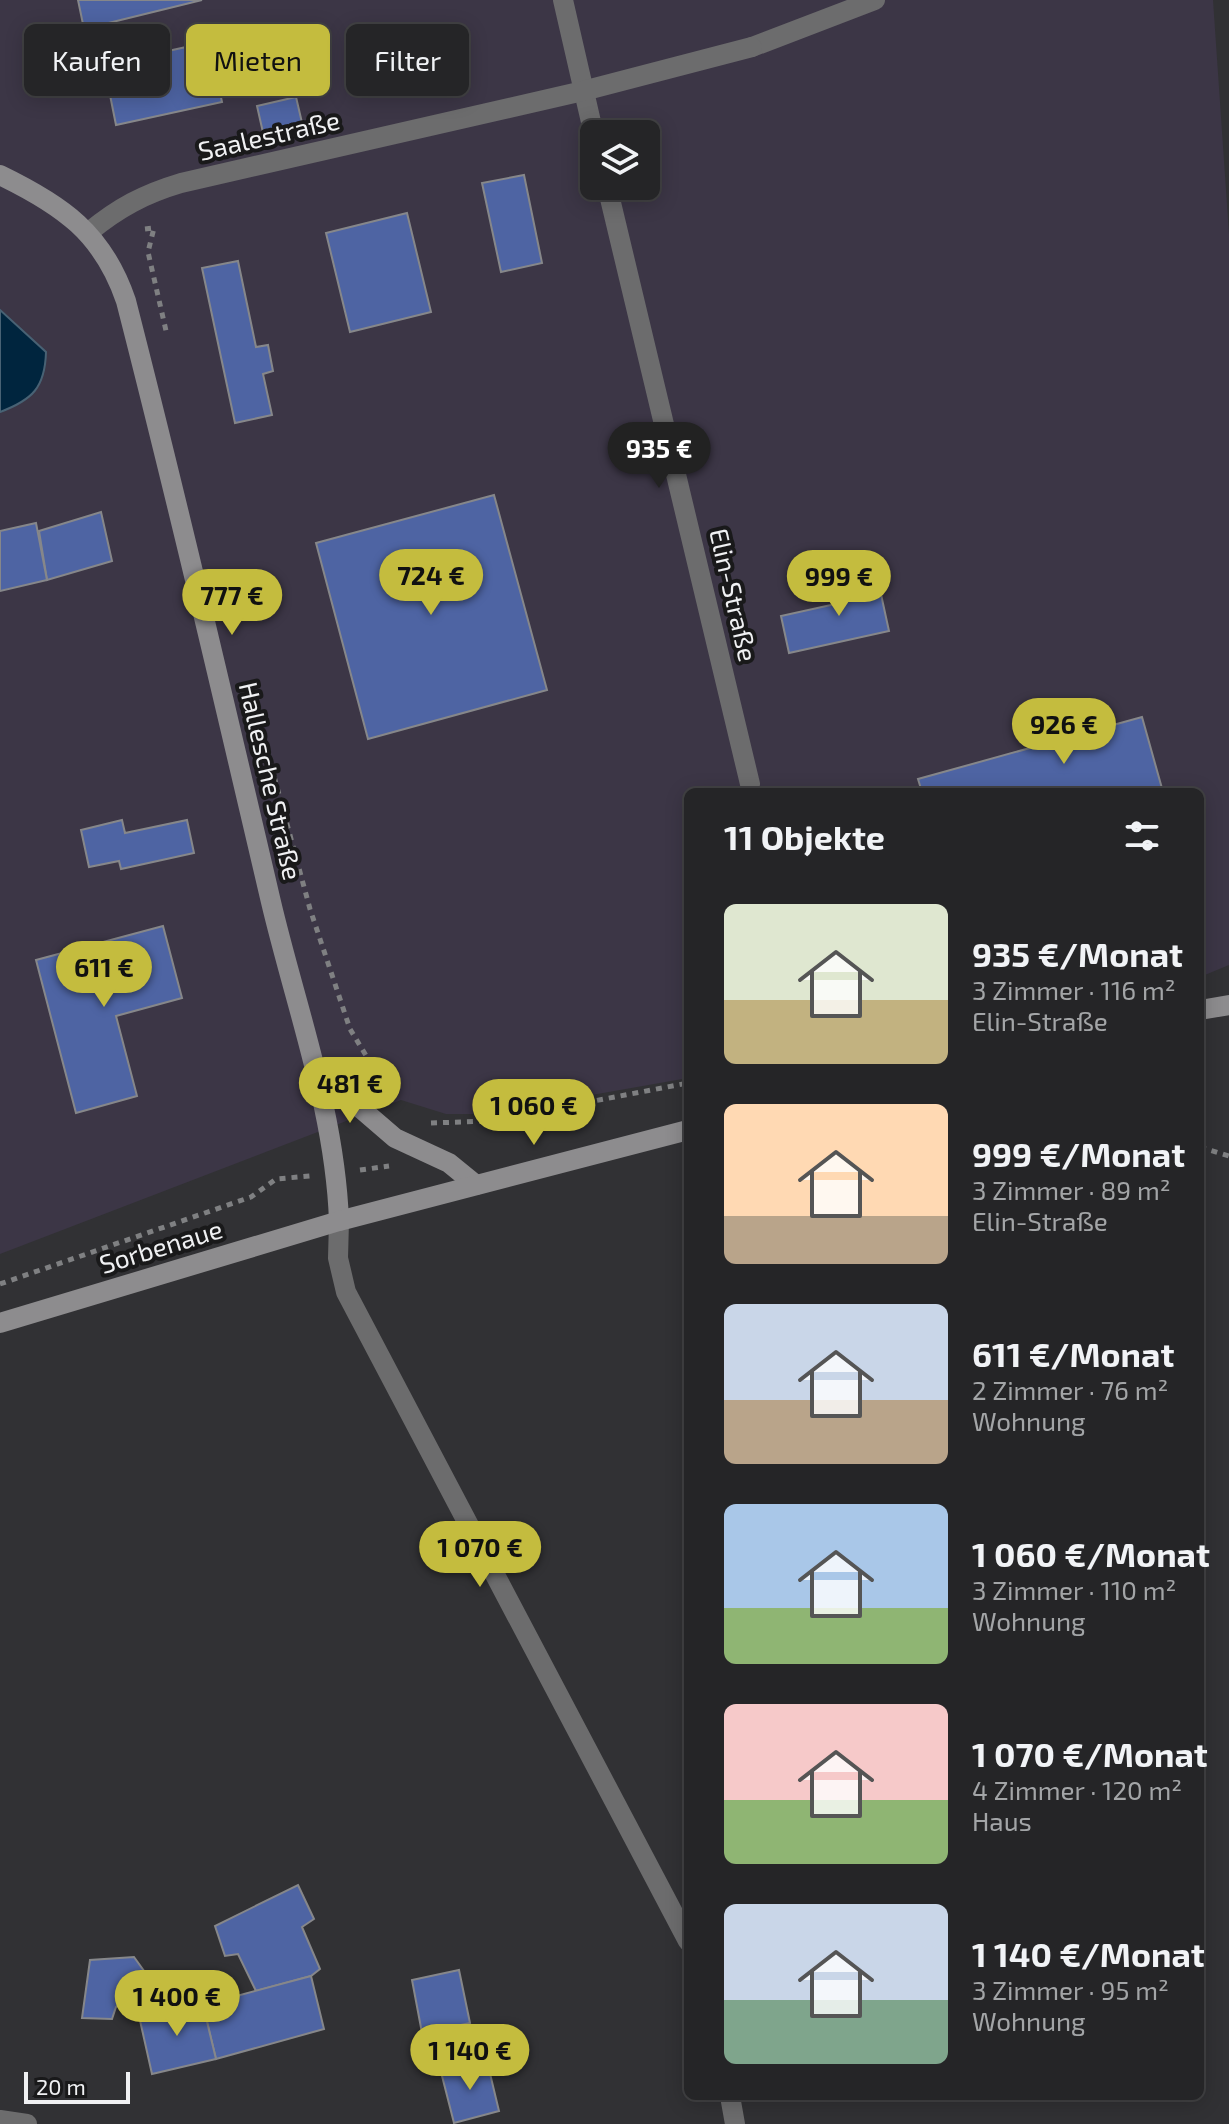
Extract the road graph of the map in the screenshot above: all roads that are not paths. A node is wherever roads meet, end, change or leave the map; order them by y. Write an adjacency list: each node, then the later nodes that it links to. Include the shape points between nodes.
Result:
1 (563, 0): 3 (street)
2 (875, 0): 3 (street, Saalestraße, via 752,47)
3 (583, 91): 4 (street); 7 (street, Saalestraße, via 181,183 145,194)
4 (590, 120)
5 (0, 175): 7 (street, Hallesche Straße, via 60,208)
6 (610, 200): 8 (street, Elin-Straße)
7 (89, 232): 11 (street, Hallesche Straße, via 116,273 126,301)
8 (750, 784)
9 (1229, 1005): 10 (street)
10 (1204, 1009)
11 (316, 1070): 13 (street, via 377,1125 409,1147 449,1163); 14 (street, Hallesche Straße, via 336,1173)
12 (684, 1131): 13 (street, Sorbenaue)
13 (476, 1185): 14 (street, Sorbenaue)
14 (339, 1221): 15 (street, Sorbenaue); 16 (street, via 338,1258 346,1292)
15 (0, 1323)
16 (684, 1933)
17 (731, 2100): 20 (street)
18 (0, 2120): 19 (street)
19 (27, 2124)
20 (735, 2124)

